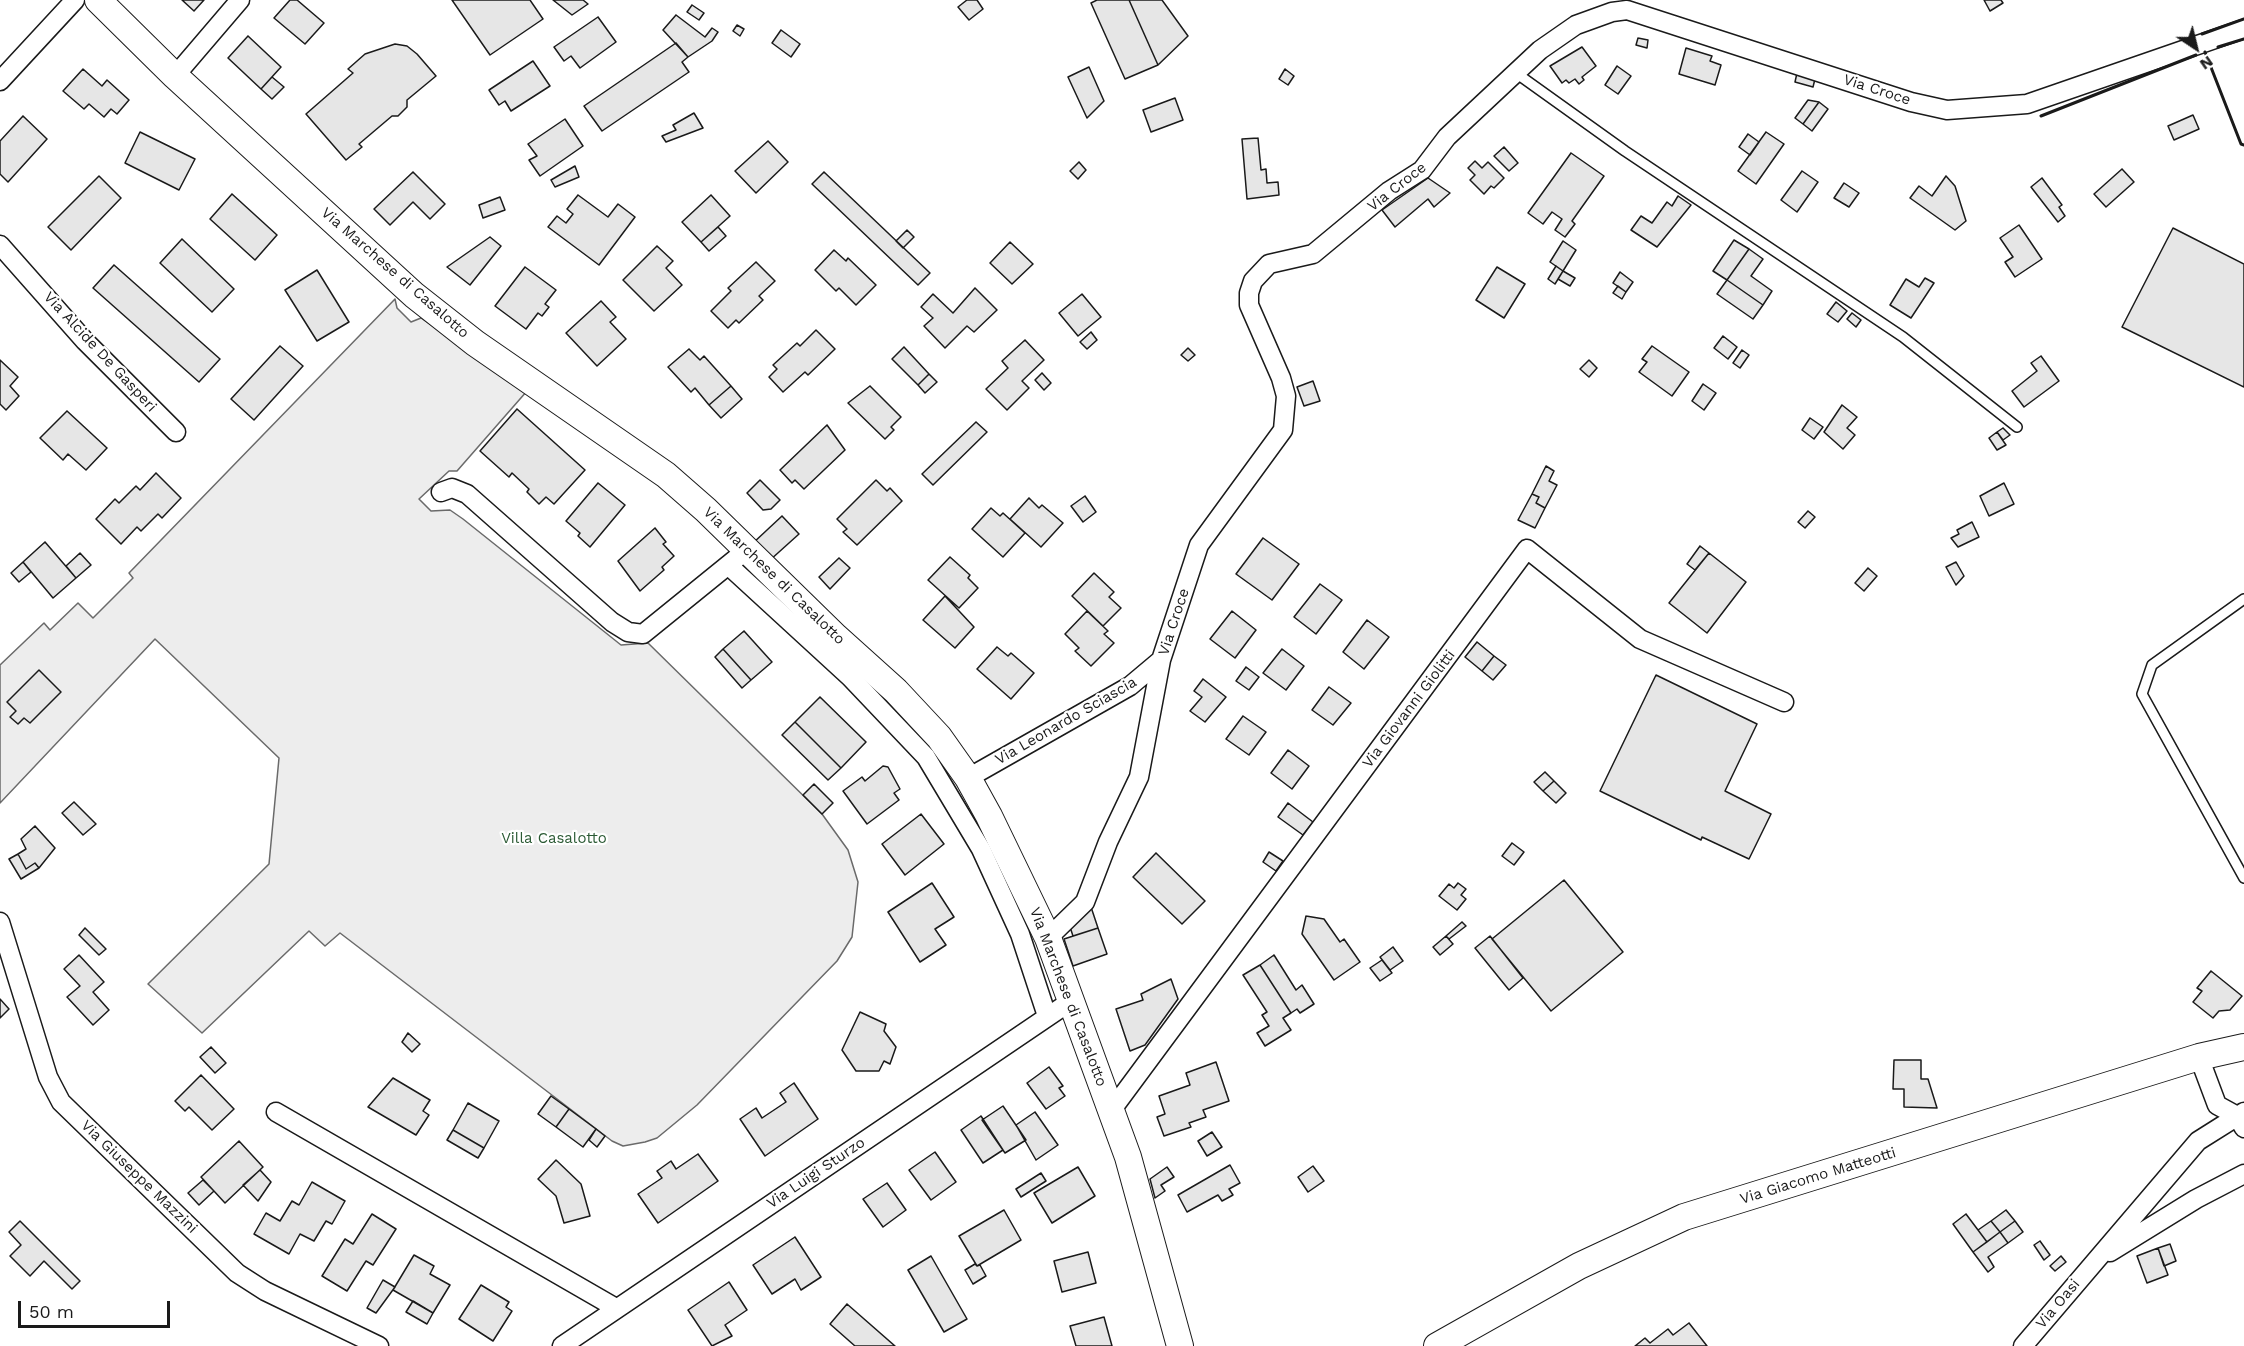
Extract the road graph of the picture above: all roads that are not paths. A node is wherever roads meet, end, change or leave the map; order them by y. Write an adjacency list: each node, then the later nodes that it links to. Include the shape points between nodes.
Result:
1 (75, 0): 7 (street)
2 (98, 0): 6 (street, Via Marchese di Casalotto)
3 (240, 0): 6 (street)
4 (2244, 29): 5 (street, Via Croce, via 2055,96 2004,107 1947,110 1911,102 1627,10 1576,25)
5 (1516, 73): 9 (lane, via 1625,151 1903,337); 14 (street, Via Croce, via 1448,137 1422,170 1389,191 1313,255 1269,264 1253,281 1250,305 1286,396 1283,430 1199,545)
6 (175, 76): 12 (street, Via Marchese di Casalotto, via 414,295 475,343 666,475)
7 (0, 81)
8 (0, 245): 10 (street, Via Alcide De Gasperi, via 85,341)
9 (2017, 427)
10 (176, 432)
11 (441, 492): 12 (street, via 452,488 467,494 628,632 643,634)
12 (737, 557): 16 (street, Via Marchese di Casalotto, via 897,691 939,737); 21 (street, via 926,757 981,849 1020,934)
13 (2244, 599): 17 (lane, via 2152,665 2142,694)
14 (1161, 660): 16 (street, Via Leonardo Sciascia, via 1130,686); 19 (street, Via Croce, via 1138,777 1085,902)
15 (1784, 702): 25 (street, Via Giovanni Giolitti, via 1640,639 1527,549)
16 (968, 778): 19 (street, Via Marchese di Casalotto, via 1010,854)
17 (2244, 878)
18 (0, 922): 31 (street, Via Giuseppe Mazzini, via 48,1077 61,1102 237,1273)
19 (1048, 938): 20 (street, Via Marchese di Casalotto)
20 (1071, 1001): 21 (street, Via Luigi Sturzo); 25 (street, Via Marchese di Casalotto)
21 (1047, 1016): 30 (street, Via Luigi Sturzo)
22 (2244, 1039): 24 (street)
23 (2244, 1047): 24 (street)
24 (2208, 1054): 27 (street, via 2217,1105); 34 (street, Via Giacomo Matteotti, via 1684,1217 1580,1266)
25 (1111, 1111): 33 (street, Via Marchese di Casalotto, via 1135,1179)
26 (276, 1112): 30 (street)
27 (2242, 1119): 29 (street, Via Oasi, via 2198,1141)
28 (2244, 1174): 29 (street)
29 (2093, 1262): 35 (street, Via Oasi)
30 (616, 1308): 32 (street, Via Luigi Sturzo)
31 (379, 1346)
32 (562, 1346)
33 (1180, 1346)
34 (1437, 1346)
35 (2023, 1346)

